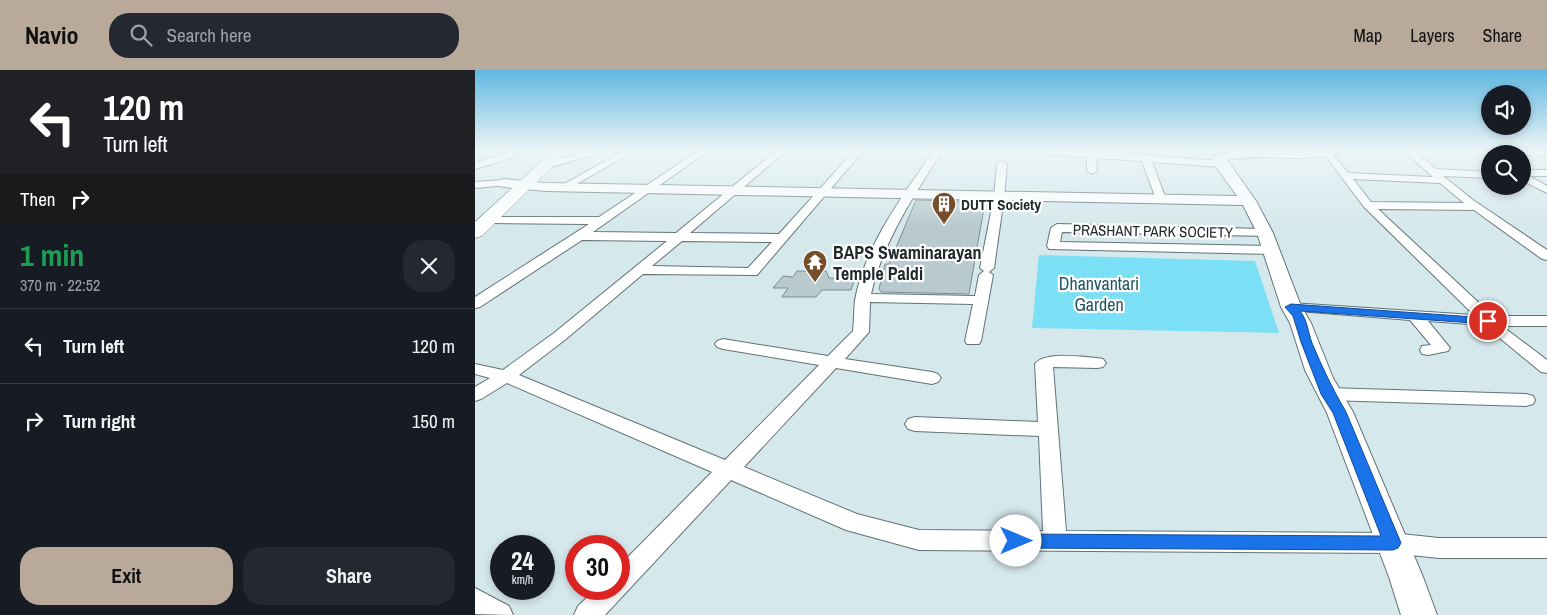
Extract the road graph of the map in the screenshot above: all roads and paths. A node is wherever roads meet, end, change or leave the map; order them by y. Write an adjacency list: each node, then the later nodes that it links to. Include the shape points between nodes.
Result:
1 (508, 176): 16 (main road)
2 (535, 176): 18 (main road)
3 (583, 176): 19 (street)
4 (667, 176): 20 (street)
5 (753, 176): 22 (street)
6 (836, 176): 23 (street)
7 (921, 176): 24 (street)
8 (1001, 176): 25 (street)
9 (1153, 176): 26 (street)
10 (1230, 176): 28 (street)
11 (1345, 176): 29 (street)
12 (1356, 176): 14 (street)
13 (1438, 176): 14 (street)
14 (1442, 180): 30 (street)
15 (1531, 181): 21 (street)
16 (504, 183): 17 (street); 18 (street); 27 (main road)
17 (475, 184)
18 (527, 184): 19 (street); 31 (main road)
19 (564, 187): 20 (street)
20 (648, 189): 22 (street); 32 (street)
21 (1547, 190)
22 (736, 191): 23 (street); 35 (street)
23 (822, 192): 24 (street); 36 (street)
24 (910, 194): 25 (street); 40 (street, via 874,259)
25 (999, 197): 26 (street); 41 (street)
26 (1161, 199): 28 (street)
27 (486, 200)
28 (1248, 201): 37 (street)
29 (1368, 205): 30 (street); 45 (street)
30 (1477, 207): 38 (street)
31 (488, 220): 32 (street); 33 (main road)
32 (602, 221): 34 (street)
33 (475, 232)
34 (579, 236): 35 (street); 42 (street)
35 (682, 236): 36 (street); 39 (street)
36 (783, 238): 39 (street, via 752,272)
37 (1268, 241): 37 (street, PRASHANT PARK SOCIETY, via 1053,246 1057,228); 43 (street)
38 (1547, 256)
39 (642, 270): 54 (street)
40 (863, 298): 41 (street); 50 (street, via 861,332)
41 (980, 300): 47 (street)
42 (475, 304)
43 (1291, 307): 44 (street); 56 (street, via 1299,316)
44 (1415, 316): 45 (street); 49 (street, via 1442,348)
45 (1488, 321): 46 (street); 52 (street)
46 (1547, 321)
47 (973, 341)
48 (723, 344): 50 (street)
49 (1428, 350)
50 (831, 363): 55 (street); 61 (street)
51 (1097, 363): 60 (street, via 1053,361 1044,364)
52 (1547, 368)
53 (475, 369): 54 (street)
54 (506, 376): 57 (street); 61 (street)
55 (932, 378)
56 (1327, 394): 58 (street); 63 (street, via 1340,412)
57 (475, 395)
58 (1527, 400)
59 (915, 424): 60 (street)
60 (1047, 429): 62 (street)
61 (728, 470): 62 (street, via 854,523 919,540); 65 (street)
62 (1055, 541): 63 (street)
63 (1393, 543): 64 (street, via 1439,548); 70 (street)
64 (1547, 548)
65 (630, 572)
66 (475, 600): 68 (street)
67 (602, 600): 69 (street)
68 (500, 615)
69 (587, 615)
70 (1419, 615)

